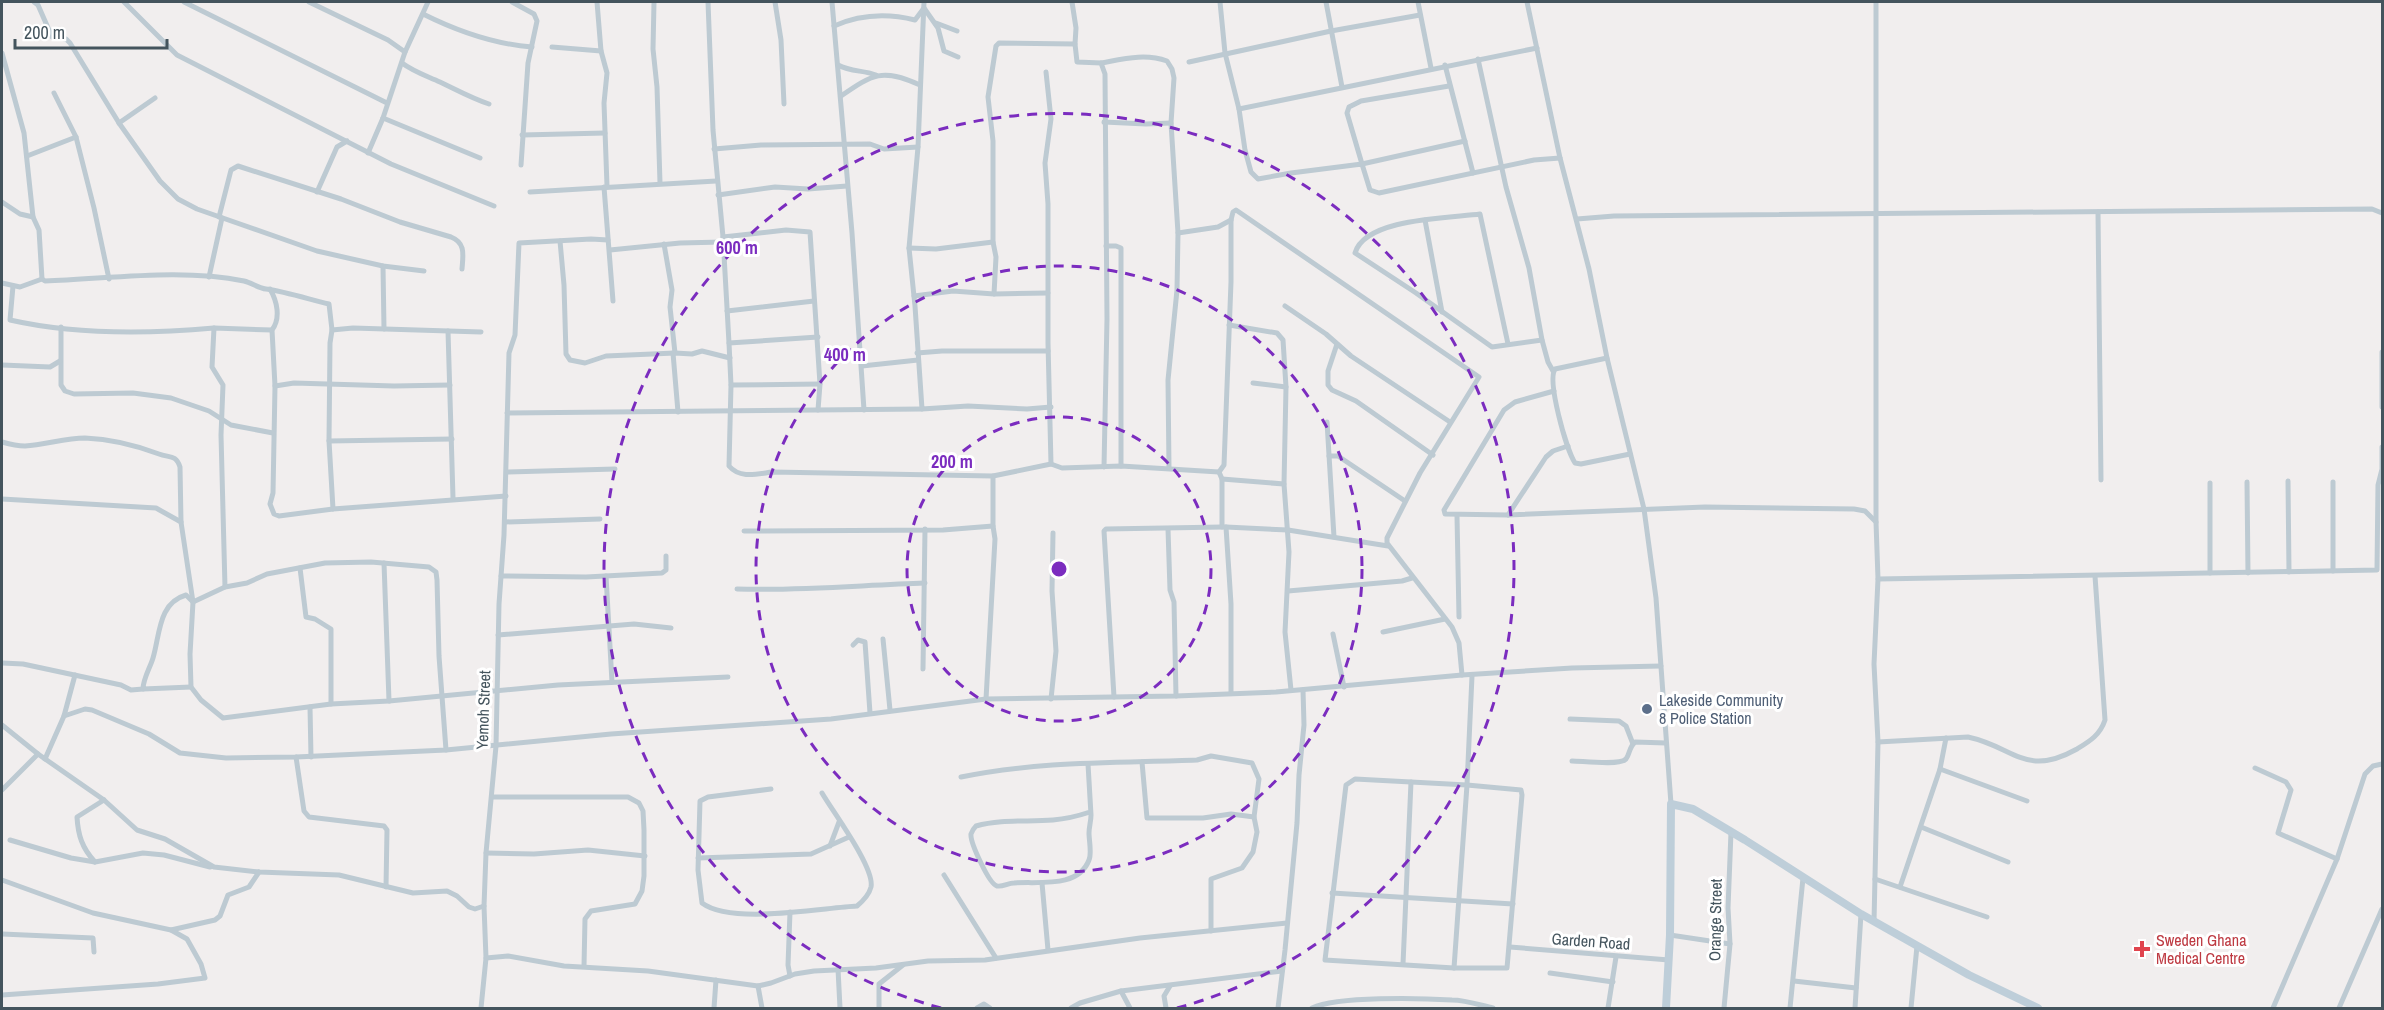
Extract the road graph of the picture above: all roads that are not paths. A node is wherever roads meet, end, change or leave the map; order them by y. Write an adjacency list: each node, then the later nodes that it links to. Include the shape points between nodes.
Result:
1 (34, 2): 55 (street, via 52,37 70,43)
2 (124, 2): 60 (street, via 177,55)
3 (184, 2): 49 (street)
4 (309, 2): 30 (street)
5 (428, 2): 19 (street)
6 (512, 2): 26 (street, via 536,17)
7 (597, 2): 29 (street)
8 (654, 2): 74 (street)
9 (708, 2): 64 (street)
10 (775, 2): 51 (street)
11 (832, 2): 22 (street)
12 (1072, 2): 25 (street, via 1077,28)
13 (1220, 2): 32 (street)
14 (1326, 2): 24 (street)
15 (1418, 2): 20 (street)
16 (1527, 2): 28 (street)
17 (1876, 2): 84 (street)
18 (924, 5): 21 (street); 22 (street, via 915,20 891,14 850,18); 43 (street)
19 (423, 14): 26 (street, via 479,39); 30 (street)
20 (1420, 15): 24 (street); 40 (street)
21 (933, 20): 23 (street); 33 (street, via 945,51)
22 (834, 26): 38 (street)
23 (957, 31)
24 (1331, 31): 32 (street); 45 (street)
25 (1075, 44): 37 (street, via 1077,62); 94 (street, via 996,46 988,97 993,141)
26 (532, 47): 58 (street)
27 (552, 47): 29 (street)
28 (1538, 48): 34 (street); 68 (street)
29 (600, 51): 57 (street, via 607,73)
30 (405, 52): 36 (street)
31 (2, 53): 66 (street)
32 (1225, 53): 35 (street); 52 (street)
33 (958, 57)
34 (1478, 59): 39 (street); 71 (street)
35 (1189, 62)
36 (402, 63): 49 (street); 50 (street, via 416,73)
37 (1101, 63): 54 (street, via 1105,74); 56 (street, via 1146,56 1167,61 1174,78)
38 (838, 65): 42 (street); 47 (street)
39 (1445, 66): 40 (street); 44 (street)
40 (1431, 68): 45 (street)
41 (1046, 72): 108 (street, via 1051,120 1045,163)
42 (878, 76): 43 (street, via 900,77); 47 (street, via 866,78)
43 (920, 85): 63 (street)
44 (1449, 86): 61 (street); 69 (street, via 1361,101 1349,107 1347,113)
45 (1342, 87): 52 (street)
46 (54, 93): 59 (street)
47 (841, 96): 62 (street)
48 (154, 98): 55 (street)
49 (387, 103): 53 (street)
50 (489, 104)
51 (784, 104)
52 (1239, 109): 69 (street, via 1245,150 1251,172 1258,179)
53 (383, 118): 65 (street); 67 (street)
54 (1104, 122): 56 (street); 96 (street)
55 (119, 123): 86 (street, via 170,193 185,204)
56 (1171, 123): 90 (street)
57 (605, 134): 58 (street); 75 (street)
58 (522, 135): 70 (street)
59 (76, 137): 66 (street); 104 (street)
60 (347, 141): 65 (street); 77 (street, via 337,147)
61 (1465, 141): 69 (street); 72 (street)
62 (843, 146): 63 (street); 64 (street); 76 (street)
63 (918, 147): 97 (street)
64 (714, 149): 73 (street)
65 (368, 153): 81 (street)
66 (27, 156): 85 (street)
67 (480, 158)
68 (1560, 158): 71 (street); 88 (street)
69 (1362, 164): 72 (street, via 1370,190 1379,193)
70 (521, 165)
71 (1503, 167): 72 (street); 125 (street, via 1529,268)
72 (1473, 173)
73 (717, 181): 74 (street); 79 (street)
74 (660, 183): 75 (street)
75 (606, 186): 78 (street); 92 (street)
76 (847, 186): 79 (street, via 775,187); 137 (street)
77 (317, 192): 86 (street, via 233,167); 100 (street, via 457,239 463,249)
78 (530, 192)
79 (718, 195): 91 (street)
80 (2, 202): 85 (street)
81 (494, 206)
82 (2098, 212): 83 (street, via 2372,209); 84 (street); 176 (street)
83 (2382, 213)
84 (1877, 214): 88 (street); 193 (street)
85 (33, 217): 103 (street, via 39,230)
86 (220, 217): 99 (street, via 317,251); 102 (street)
87 (1231, 219): 90 (street, via 1218,227); 116 (street); 157 (street, via 1233,212 1239,211 1479,376)
88 (1577, 219): 134 (street)
89 (1425, 220): 115 (street); 115 (street, via 1369,236 1357,245 1355,253); 128 (street, via 1480,214)
90 (1178, 233): 170 (street, via 1168,380)
91 (723, 239): 95 (street); 112 (street, via 786,230 810,232); 114 (street)
92 (609, 240): 93 (street); 98 (street)
93 (560, 242): 131 (street, via 567,358 585,363 606,356); 154 (street, Yemoh Street, via 519,243)
94 (993, 242): 97 (street); 109 (street)
95 (664, 244): 98 (street); 131 (street, via 672,290)
96 (1106, 246): 168 (street, via 1121,248); 169 (street)
97 (909, 248): 110 (street)
98 (610, 250): 111 (street)
99 (383, 266): 101 (street); 119 (street)
100 (462, 269)
101 (424, 271)
102 (209, 278): 104 (street, via 125,275); 107 (street, via 246,281)
103 (42, 279): 104 (street); 106 (street, via 28,286)
104 (108, 279)
105 (2, 283): 106 (street)
106 (13, 286): 117 (street, via 10,320)
107 (270, 288): 120 (street, via 277,309); 121 (street, via 329,304)
108 (1048, 293): 109 (street); 129 (street)
109 (994, 294): 110 (street, via 953,291)
110 (914, 296): 132 (street)
111 (613, 301)
112 (814, 301): 114 (street); 124 (street)
113 (1285, 306): 127 (street)
114 (727, 311): 126 (street)
115 (1442, 312): 128 (street, via 1492,347)
116 (1229, 325): 145 (street, via 1281,336); 173 (street, via 1224,465)
117 (61, 327): 118 (street, via 150,333); 135 (street)
118 (214, 328): 120 (street); 155 (street, via 212,367 224,385)
119 (384, 329): 121 (street); 122 (street)
120 (272, 330): 144 (street)
121 (332, 330): 140 (street)
122 (448, 331): 123 (street); 142 (street)
123 (481, 332)
124 (818, 337): 126 (street); 141 (street)
125 (1542, 340): 128 (street); 138 (street)
126 (729, 344): 133 (street)
127 (1336, 344): 157 (street); 165 (street, via 1328,385)
128 (1508, 344)
129 (1048, 351): 132 (street, via 942,351); 147 (street)
130 (2382, 352): 148 (street)
131 (674, 353): 133 (street, via 707,351); 152 (street)
132 (918, 356): 137 (street); 149 (street)
133 (729, 358): 143 (street)
134 (1607, 358): 138 (street); 164 (street)
135 (60, 360): 136 (street, via 50,367); 155 (street, via 65,391 171,398)
136 (2, 365)
137 (862, 366): 150 (street)
138 (1553, 371): 146 (street)
139 (1253, 383): 145 (street)
140 (330, 384): 142 (street); 144 (street); 160 (street)
141 (820, 384): 143 (street); 151 (street)
142 (450, 385): 159 (street)
143 (731, 385): 153 (street)
144 (275, 386): 158 (street)
145 (1286, 387): 181 (street)
146 (1554, 391): 162 (street); 189 (street, via 1515,402 1504,410 1444,510 1445,514)
147 (1051, 406): 149 (street); 167 (street)
148 (2382, 407)
149 (922, 409): 150 (street)
150 (864, 410): 151 (street)
151 (818, 411): 153 (street)
152 (678, 412): 153 (street); 154 (street)
153 (729, 412): 174 (street, via 729,466 739,473)
154 (507, 413): 172 (street, Yemoh Street)
155 (221, 417): 158 (street, via 231,425); 216 (street)
156 (1327, 422): 166 (street)
157 (1450, 422): 165 (street)
158 (273, 434): 186 (street, via 272,512 279,516)
159 (452, 439): 160 (street); 183 (street)
160 (329, 441): 186 (street)
161 (2, 442): 191 (street, via 22,446 91,439 129,443 163,456 174,456 180,467)
162 (1568, 446): 164 (street, via 1575,463 1581,464); 188 (street, via 1546,457)
163 (2382, 447): 206 (street, via 2378,568)
164 (1630, 454): 187 (street)
165 (1433, 455): 185 (street)
166 (1329, 456): 185 (street, via 1338,456); 201 (street)
167 (1051, 464): 169 (street, via 1062,468); 174 (street)
168 (1121, 466): 169 (street); 170 (street)
169 (1104, 467)
170 (1169, 468): 173 (street)
171 (615, 469): 172 (street)
172 (507, 471): 182 (street, Yemoh Street)
173 (1219, 472): 175 (street)
174 (993, 476): 194 (street)
175 (1222, 479): 181 (street); 195 (street)
176 (2101, 480)
177 (2288, 481): 207 (street)
178 (2247, 482): 209 (street)
179 (2333, 482): 206 (street)
180 (2210, 483): 208 (street)
181 (1284, 484): 198 (street)
182 (506, 496): 183 (street); 192 (street, Yemoh Street)
183 (453, 498): 186 (street)
184 (2, 499): 191 (street, via 156,508)
185 (1405, 501): 202 (street)
186 (333, 508)
187 (1644, 510): 188 (street); 193 (street, via 1854,509 1865,511); 230 (street)
188 (1508, 515): 189 (street)
189 (1458, 516): 220 (street)
190 (600, 519): 192 (street)
191 (181, 522): 219 (street)
192 (505, 522): 210 (street, Yemoh Street)
193 (1876, 522): 214 (street)
194 (993, 526): 196 (street); 247 (street)
195 (1224, 527): 197 (street); 198 (street); 243 (street, via 1231,604)
196 (925, 529): 199 (street); 215 (street)
197 (1168, 529): 244 (street); 246 (street, via 1104,531)
198 (1288, 530): 201 (street); 218 (street)
199 (744, 531)
200 (1053, 533): 248 (street, via 1056,651)
201 (1334, 537): 202 (street)
202 (1388, 546): 213 (street)
203 (666, 556): 211 (street, via 666,570 662,573)
204 (384, 563): 205 (street, via 338,562); 245 (street, via 429,567 436,572); 249 (street)
205 (300, 568): 216 (street); 250 (street, via 306,617 331,629)
206 (2333, 571): 207 (street)
207 (2289, 572): 209 (street)
208 (2210, 573): 209 (street); 212 (street)
209 (2247, 573)
210 (501, 576): 211 (street); 226 (street, Yemoh Street)
211 (606, 576): 222 (street)
212 (2095, 576): 214 (street); 257 (street, via 2105,720 2097,736 2073,751 2038,763 1980,740)
213 (1412, 578): 218 (street); 221 (street)
214 (1878, 579): 258 (street, via 1874,663)
215 (925, 583): 217 (street, via 778,591); 231 (street)
216 (225, 587): 219 (street)
217 (737, 589)
218 (1288, 591): 241 (street, via 1285,632)
219 (193, 602): 237 (street); 239 (street, via 186,595 180,596 163,616)
220 (1459, 617)
221 (1445, 619): 224 (street); 233 (street, via 1459,644)
222 (608, 627): 223 (street, via 634,624); 226 (street); 236 (street)
223 (671, 628)
224 (1383, 632)
225 (1334, 634): 238 (street)
226 (498, 635): 240 (street, Yemoh Street)
227 (883, 639): 252 (street)
228 (854, 645): 253 (street, via 858,640 865,642)
229 (2, 663): 232 (street)
230 (1661, 666): 234 (street); 259 (street)
231 (923, 669)
232 (75, 675): 239 (street, via 131,690); 254 (street)
233 (1462, 675): 234 (street); 238 (street)
234 (1472, 676): 275 (street)
235 (728, 677): 236 (street)
236 (612, 682): 240 (street)
237 (191, 687): 239 (street); 251 (street, via 223,718)
238 (1344, 687): 242 (street)
239 (143, 689)
240 (498, 690): 245 (street); 261 (street, Yemoh Street)
241 (1291, 690): 242 (street); 243 (street)
242 (1303, 690): 316 (street, via 1304,725)
243 (1231, 693): 244 (street)
244 (1176, 696): 246 (street)
245 (442, 697): 249 (street); 262 (street)
246 (1114, 697): 248 (street)
247 (986, 699): 248 (street); 252 (street)
248 (1051, 699)
249 (389, 701): 250 (street)
250 (331, 704): 251 (street)
251 (310, 707): 264 (street)
252 (890, 710): 253 (street)
253 (870, 713): 261 (street)
254 (64, 716): 265 (street, via 92,710 149,734 180,753 226,758); 266 (street)
255 (1570, 718): 260 (street, via 1623,723)
256 (2, 725): 263 (street)
257 (1946, 738): 258 (street); 272 (street)
258 (1878, 742): 301 (street)
259 (1666, 743): 260 (street); 282 (street)
260 (1633, 744): 267 (street, via 1622,762)
261 (496, 746): 262 (street); 279 (street, Yemoh Street)
262 (446, 750): 264 (street)
263 (38, 754): 266 (street); 277 (street)
264 (311, 757): 265 (street)
265 (296, 758): 304 (street, via 304,811 309,817 384,826 387,830)
266 (45, 759): 280 (street)
267 (1572, 761)
268 (1142, 762): 269 (street); 284 (street, via 1147,818 1231,814); 284 (street, via 1211,756 1252,763 1259,779)
269 (1088, 764): 273 (street, via 1006,769); 283 (street)
270 (2382, 764): 294 (street, via 2365,774)
271 (2255, 768): 294 (street, via 2286,782 2291,790 2278,833)
272 (1940, 769): 281 (street); 286 (street)
273 (961, 777)
274 (1411, 782): 275 (street); 306 (street, via 1348,782); 307 (street)
275 (1467, 785): 308 (street); 309 (street, via 1521,790)
276 (771, 789): 293 (street, via 700,801)
277 (2, 790)
278 (822, 793): 285 (street)
279 (493, 797): 291 (street, Yemoh Street); 292 (street, via 628,797 639,803 643,811)
280 (104, 800): 295 (street, via 77,817 84,850); 297 (street, via 137,830 165,839)
281 (2027, 801)
282 (1671, 804): 287 (street, via 1688,807); 320 (street)
283 (1090, 812): 303 (street, via 1090,856 1082,871 1075,877); 303 (street, via 1052,820 988,822 971,832 993,884)
284 (1254, 817): 318 (street, via 1257,832 1248,861 1242,868 1210,881)
285 (839, 822): 288 (street); 290 (street)
286 (1922, 826): 296 (street); 305 (street)
287 (1731, 832): 300 (street); 321 (street, Orange Street)
288 (849, 837): 290 (street); 312 (street, via 868,868 871,886 865,899 858,906)
289 (10, 840): 295 (street)
290 (830, 846): 293 (street, via 811,854)
291 (486, 853): 292 (street, via 588,850); 310 (street, Yemoh Street)
292 (645, 856): 332 (street, via 642,891 635,904 587,914)
293 (698, 858): 312 (street, via 702,903 711,909 750,914)
294 (2337, 859): 368 (street)
295 (95, 862): 297 (street, via 143,853)
296 (2008, 862)
297 (214, 867): 298 (street)
298 (259, 872): 304 (street, via 339,875); 317 (street, via 249,887 228,895 215,920)
299 (944, 875): 328 (street)
300 (1803, 878): 313 (street); 339 (street)
301 (1875, 879): 305 (street); 315 (street)
302 (2, 880): 317 (street, via 93,913)
303 (1042, 883): 324 (street)
304 (386, 887): 310 (street, via 413,893 447,891 469,907)
305 (1900, 887): 314 (street)
306 (1332, 893): 307 (street); 331 (street, via 1326,960)
307 (1405, 898): 308 (street); 331 (street)
308 (1458, 901): 309 (street); 333 (street)
309 (1513, 904): 323 (street)
310 (484, 906): 327 (street, Yemoh Street)
311 (2382, 909): 369 (street)
312 (790, 912): 337 (street)
313 (1861, 914): 315 (street); 343 (street)
314 (1987, 917)
315 (1874, 922): 322 (street)
316 (1287, 923): 318 (street); 335 (street)
317 (171, 930): 345 (street, via 187,939 206,978)
318 (1211, 931): 324 (street)
319 (2, 934): 325 (street, via 93,938)
320 (1670, 935): 321 (street); 329 (street)
321 (1730, 944): 363 (street, Orange Street)
322 (1917, 946): 366 (street); 367 (street)
323 (1510, 947): 326 (street, Garden Road); 333 (street, via 1507,968)
324 (1048, 950): 328 (street)
325 (94, 952)
326 (1616, 957): 329 (street, Garden Road); 340 (street)
327 (486, 958): 332 (street, via 508,956); 347 (street, Yemoh Street)
328 (996, 958): 330 (street)
329 (1669, 960): 362 (street)
330 (905, 964): 334 (street); 351 (street, via 879,984)
331 (1403, 964): 333 (street)
332 (584, 966): 338 (street)
333 (1454, 968)
334 (838, 969): 337 (street); 350 (street)
335 (1282, 971): 342 (street); 357 (street)
336 (1550, 973): 340 (street)
337 (790, 976): 341 (street)
338 (717, 980): 341 (street); 348 (street)
339 (1794, 981): 343 (street); 364 (street)
340 (1613, 982): 361 (street)
341 (758, 986): 349 (street)
342 (1170, 986): 344 (street); 356 (street, via 1164,996)
343 (1856, 988): 365 (street)
344 (1122, 991): 354 (street); 355 (street)
345 (2, 995)
346 (1426, 1000): 358 (street, via 1350,1000); 359 (street); 360 (street, via 1454,1000)
347 (481, 1008)
348 (714, 1008)
349 (762, 1008)
350 (840, 1008)
351 (879, 1008)
352 (977, 1008): 353 (street, via 984,1004)
353 (990, 1008)
354 (1071, 1008)
355 (1130, 1008)
356 (1166, 1008)
357 (1278, 1008)
358 (1312, 1008)
359 (1426, 1008)
360 (1493, 1008)
361 (1608, 1008)
362 (1666, 1008)
363 (1724, 1008)
364 (1790, 1008)
365 (1855, 1008)
366 (1911, 1008)
367 (2038, 1008)
368 (2274, 1008)
369 (2339, 1008)

